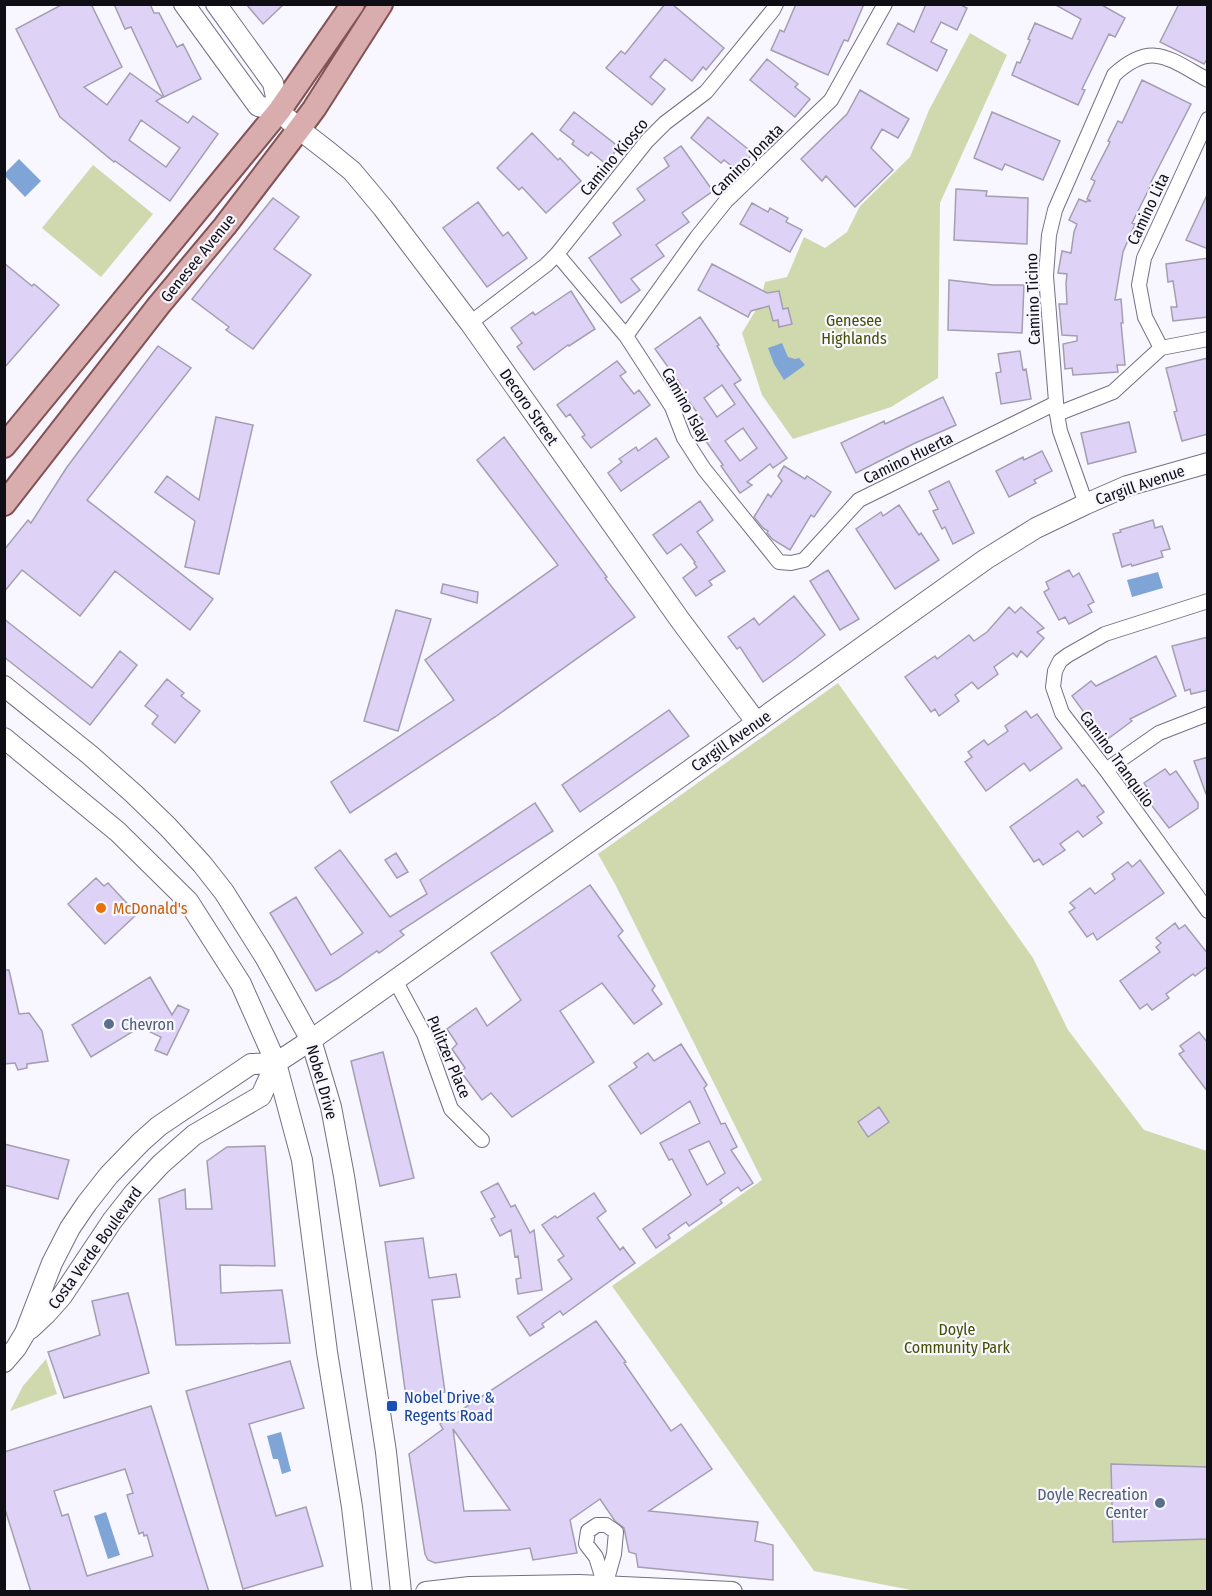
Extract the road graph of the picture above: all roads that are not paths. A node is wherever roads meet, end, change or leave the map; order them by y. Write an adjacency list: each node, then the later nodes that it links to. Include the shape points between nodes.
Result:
1 (184, 4): 8 (street, Decoro Street, via 252,100 258,106)
2 (216, 4): 8 (street, via 273,83)
3 (353, 4): 8 (main road, Genesee Avenue)
4 (381, 4): 10 (main road, Genesee Avenue)
5 (776, 4): 11 (street, Camino Kiosco, via 706,92 647,141)
6 (885, 4): 13 (street, Camino Jonata, via 831,100 726,201)
7 (1208, 80): 16 (street, Camino Ticino, via 1163,56 1148,55 1114,75 1054,210 1049,235 1046,276)
8 (279, 111): 10 (street, Decoro Street); 17 (main road, Genesee Avenue)
9 (1208, 119): 15 (street, Camino Lita, via 1144,258 1139,285 1145,317)
10 (299, 129): 12 (street, Decoro Street, via 352,171); 19 (main road, Genesee Avenue)
11 (557, 254): 12 (street, Camino Kiosco); 13 (street, Camino Islay)
12 (470, 323): 25 (street, Decoro Street)
13 (626, 336): 21 (street, Camino Islay, via 672,407 684,438 704,469 779,562)
14 (1208, 339): 15 (street)
15 (1161, 348): 16 (street, Camino Huerta, via 1113,392)
16 (1056, 409): 20 (street, Camino Ticino); 21 (street, Camino Huerta, via 859,500 804,560)
17 (4, 446)
18 (1208, 463): 20 (street, Cargill Avenue, via 1127,486)
19 (4, 504)
20 (1086, 504): 25 (street, Cargill Avenue, via 1036,528 986,559)
21 (791, 562)
22 (1208, 600): 27 (street, Camino Tranquilo, via 1105,634 1060,661 1053,687 1062,713)
23 (4, 686): 30 (street, Nobel Drive, via 134,794 202,864 265,957)
24 (1208, 714): 27 (street, via 1159,733)
25 (757, 723): 29 (street, Cargill Avenue)
26 (4, 738): 31 (street, via 118,832 188,901 241,984)
27 (1106, 770): 28 (street, Camino Tranquilo)
28 (1208, 911)
29 (395, 980): 30 (street, Cargill Avenue); 32 (street, Pulitzer Place, via 424,1034 451,1109)
30 (311, 1040): 31 (street, Cargill Avenue); 36 (street, Nobel Drive, via 331,1107 344,1176 386,1452)
31 (276, 1063): 33 (street, Costa Verde Boulevard, via 261,1096 194,1135 154,1171 112,1221 62,1296); 33 (street, Costa Verde Boulevard, via 251,1064 159,1126 109,1175 70,1228); 35 (street, via 302,1160)
32 (482, 1140)
33 (25, 1334): 34 (street, Costa Verde Boulevard)
34 (4, 1362)
35 (362, 1592)
36 (401, 1592)
37 (426, 1592): 38 (street, via 579,1585)
38 (732, 1592)

